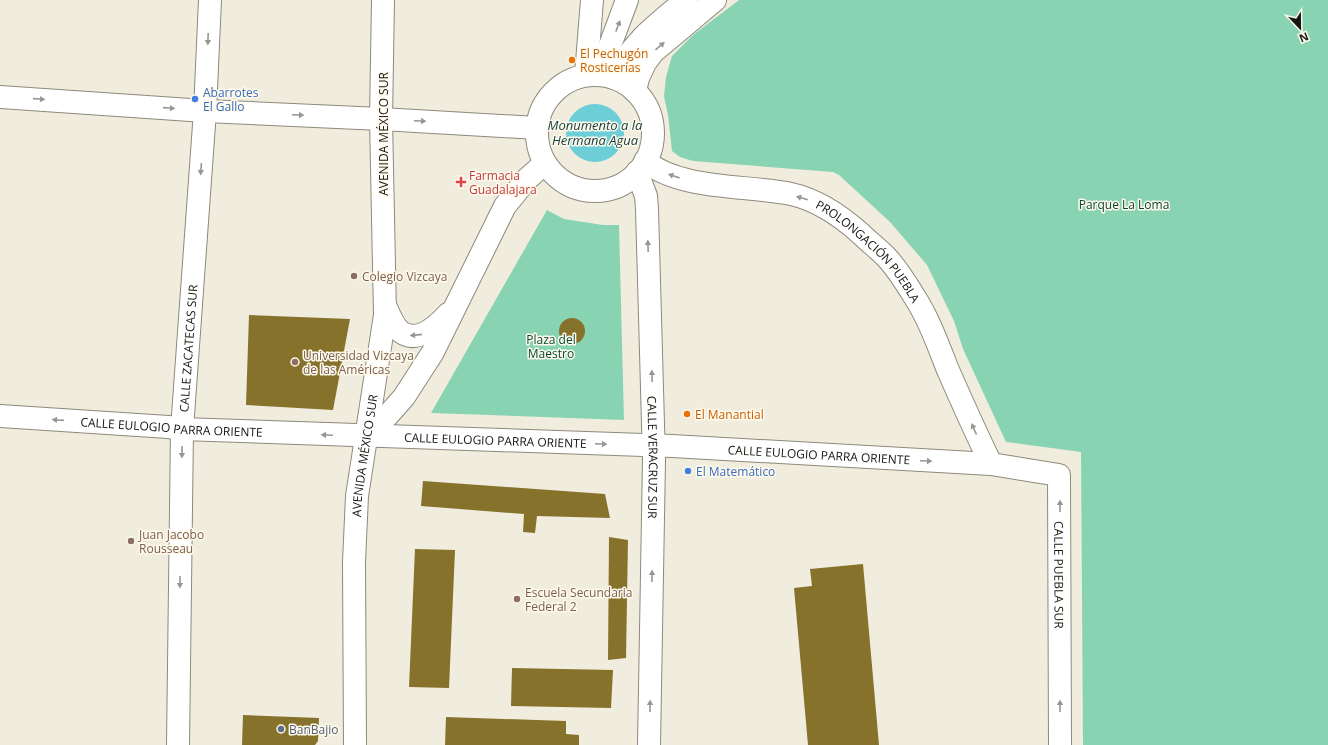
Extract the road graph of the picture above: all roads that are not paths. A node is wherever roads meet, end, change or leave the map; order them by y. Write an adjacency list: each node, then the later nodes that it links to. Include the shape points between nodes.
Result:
1 (210, 0): 10 (street, CALLE ZACATECAS SUR, one-way to 10)
2 (383, 0): 11 (street, AVENIDA MÉXICO SUR)
3 (592, 0): 7 (street)
4 (628, 0): 7 (street, one-way to 4)
5 (686, 0): 7 (street, via 644,35 621,64)
6 (715, 0): 8 (street, one-way to 6, via 638,78 653,52)
7 (600, 76): 8 (street, via 626,83); 12 (street, via 572,79 556,89 544,103)
8 (635, 91): 14 (street, via 649,112 653,130 651,150)
9 (0, 97): 10 (street, one-way to 10)
10 (205, 111): 11 (street, one-way to 11); 18 (street, CALLE ZACATECAS SUR, one-way to 18)
11 (381, 119): 12 (street, one-way to 12); 16 (street, AVENIDA MÉXICO SUR)
12 (537, 128): 13 (street, via 536,139 541,157)
13 (546, 163): 14 (street, via 553,174 569,186 588,191 609,190 627,181); 15 (street, via 526,180 505,206)
14 (641, 166): 20 (street, CALLE VERACRUZ SUR, one-way to 14, via 647,209); 21 (street, PROLONGACIÓN PUEBLA, one-way to 14, via 930,325 915,297 887,259 851,225 812,200 791,194 692,181)
15 (457, 304): 16 (street, one-way to 16, via 440,323 427,333 416,336 401,332 394,325); 19 (street, via 433,352 404,398)
16 (385, 305): 19 (street, AVENIDA MÉXICO SUR)
17 (0, 416): 18 (street, CALLE EULOGIO PARRA ORIENTE, one-way to 17)
18 (182, 429): 19 (street, CALLE EULOGIO PARRA ORIENTE, one-way to 18); 22 (street, CALLE ZACATECAS SUR, one-way to 22)
19 (366, 436): 20 (street, CALLE EULOGIO PARRA ORIENTE, one-way to 20); 23 (street, AVENIDA MÉXICO SUR, via 357,496 354,562)
20 (654, 446): 21 (street, CALLE EULOGIO PARRA ORIENTE, one-way to 21); 24 (street, CALLE VERACRUZ SUR, one-way to 20)
21 (990, 464): 25 (street, CALLE PUEBLA SUR, one-way to 21, via 1059,475)
22 (178, 745)
23 (355, 745)
24 (650, 745)
25 (1060, 745)

